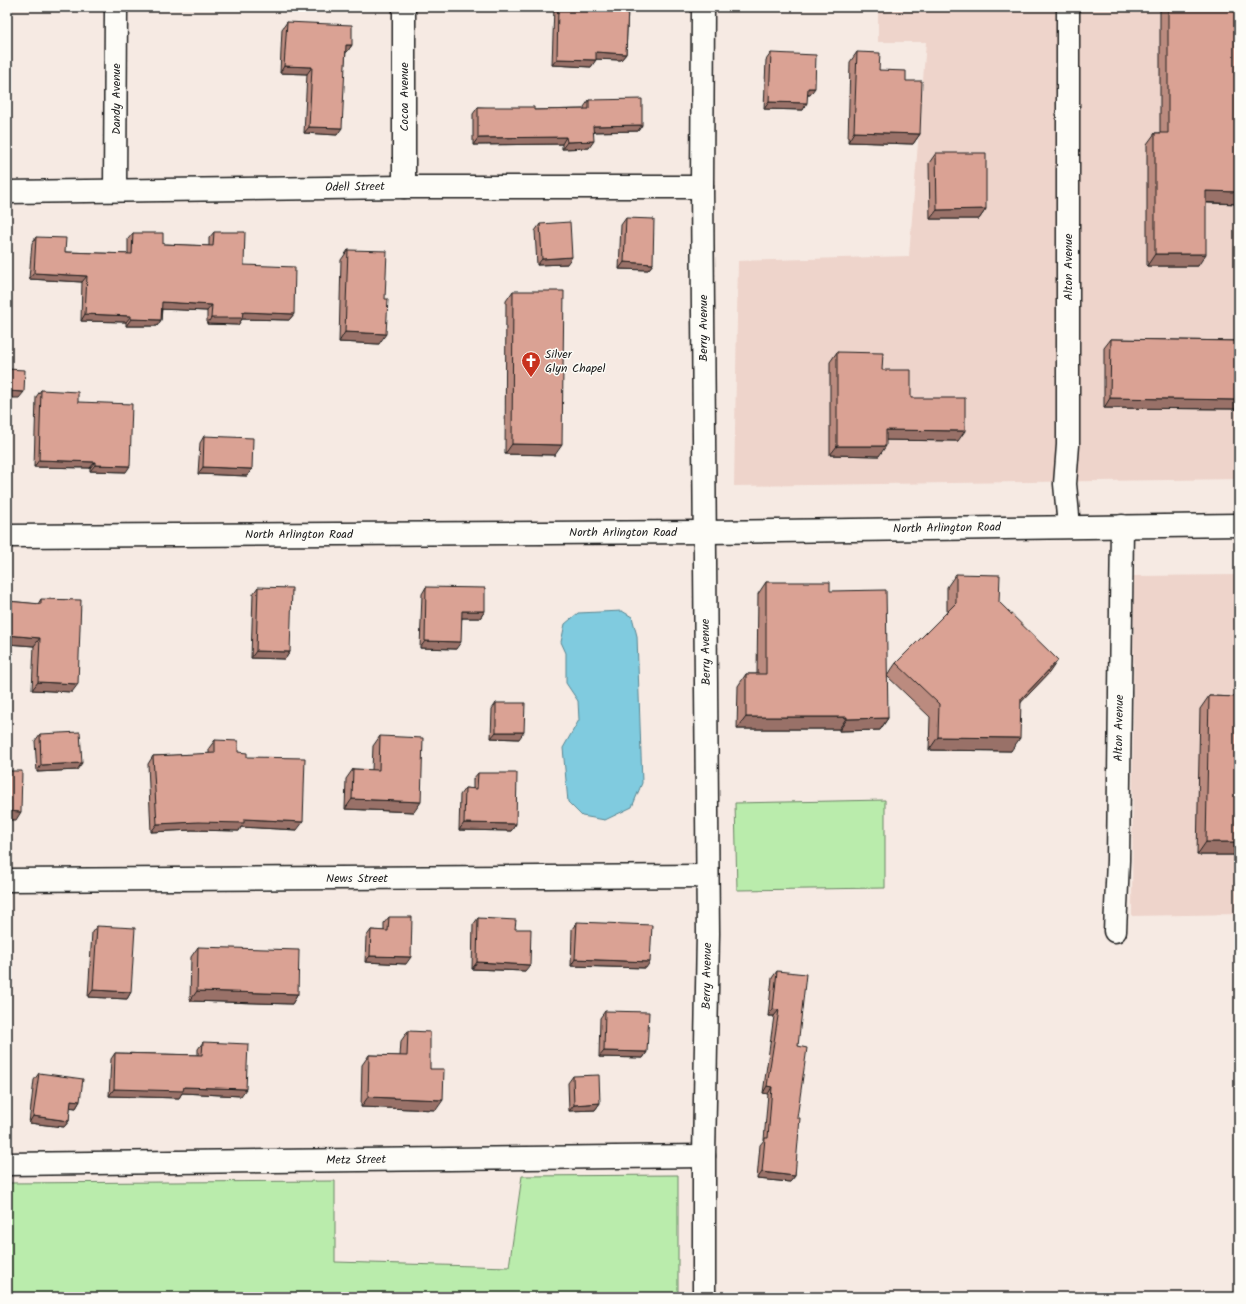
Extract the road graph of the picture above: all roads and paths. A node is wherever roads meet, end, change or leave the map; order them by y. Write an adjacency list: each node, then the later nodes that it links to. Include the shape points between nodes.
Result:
1 (116, 7): 7 (street, Dandy Avenue)
2 (404, 7): 5 (street, Cocoa Avenue)
3 (703, 7): 6 (street, Berry Avenue)
4 (1068, 7): 10 (street, Alton Avenue, via 1068,444 1065,484)
5 (404, 187): 6 (street, Odell Street); 7 (street, Odell Street)
6 (702, 187): 12 (street, Berry Avenue)
7 (115, 190): 8 (street, Odell Street)
8 (7, 192)
9 (1239, 525): 11 (street, North Arlington Road)
10 (1068, 526): 11 (street, North Arlington Road); 12 (street, North Arlington Road)
11 (1122, 526): 16 (street, Alton Avenue)
12 (705, 532): 13 (street, North Arlington Road); 14 (street, Berry Avenue)
13 (7, 536)
14 (706, 876): 15 (street, News Street); 17 (street, Berry Avenue, via 708,933)
15 (7, 880)
16 (1115, 931)
17 (704, 1156): 18 (street, Metz Street); 19 (street, Berry Avenue)
18 (7, 1164)
19 (704, 1297)

